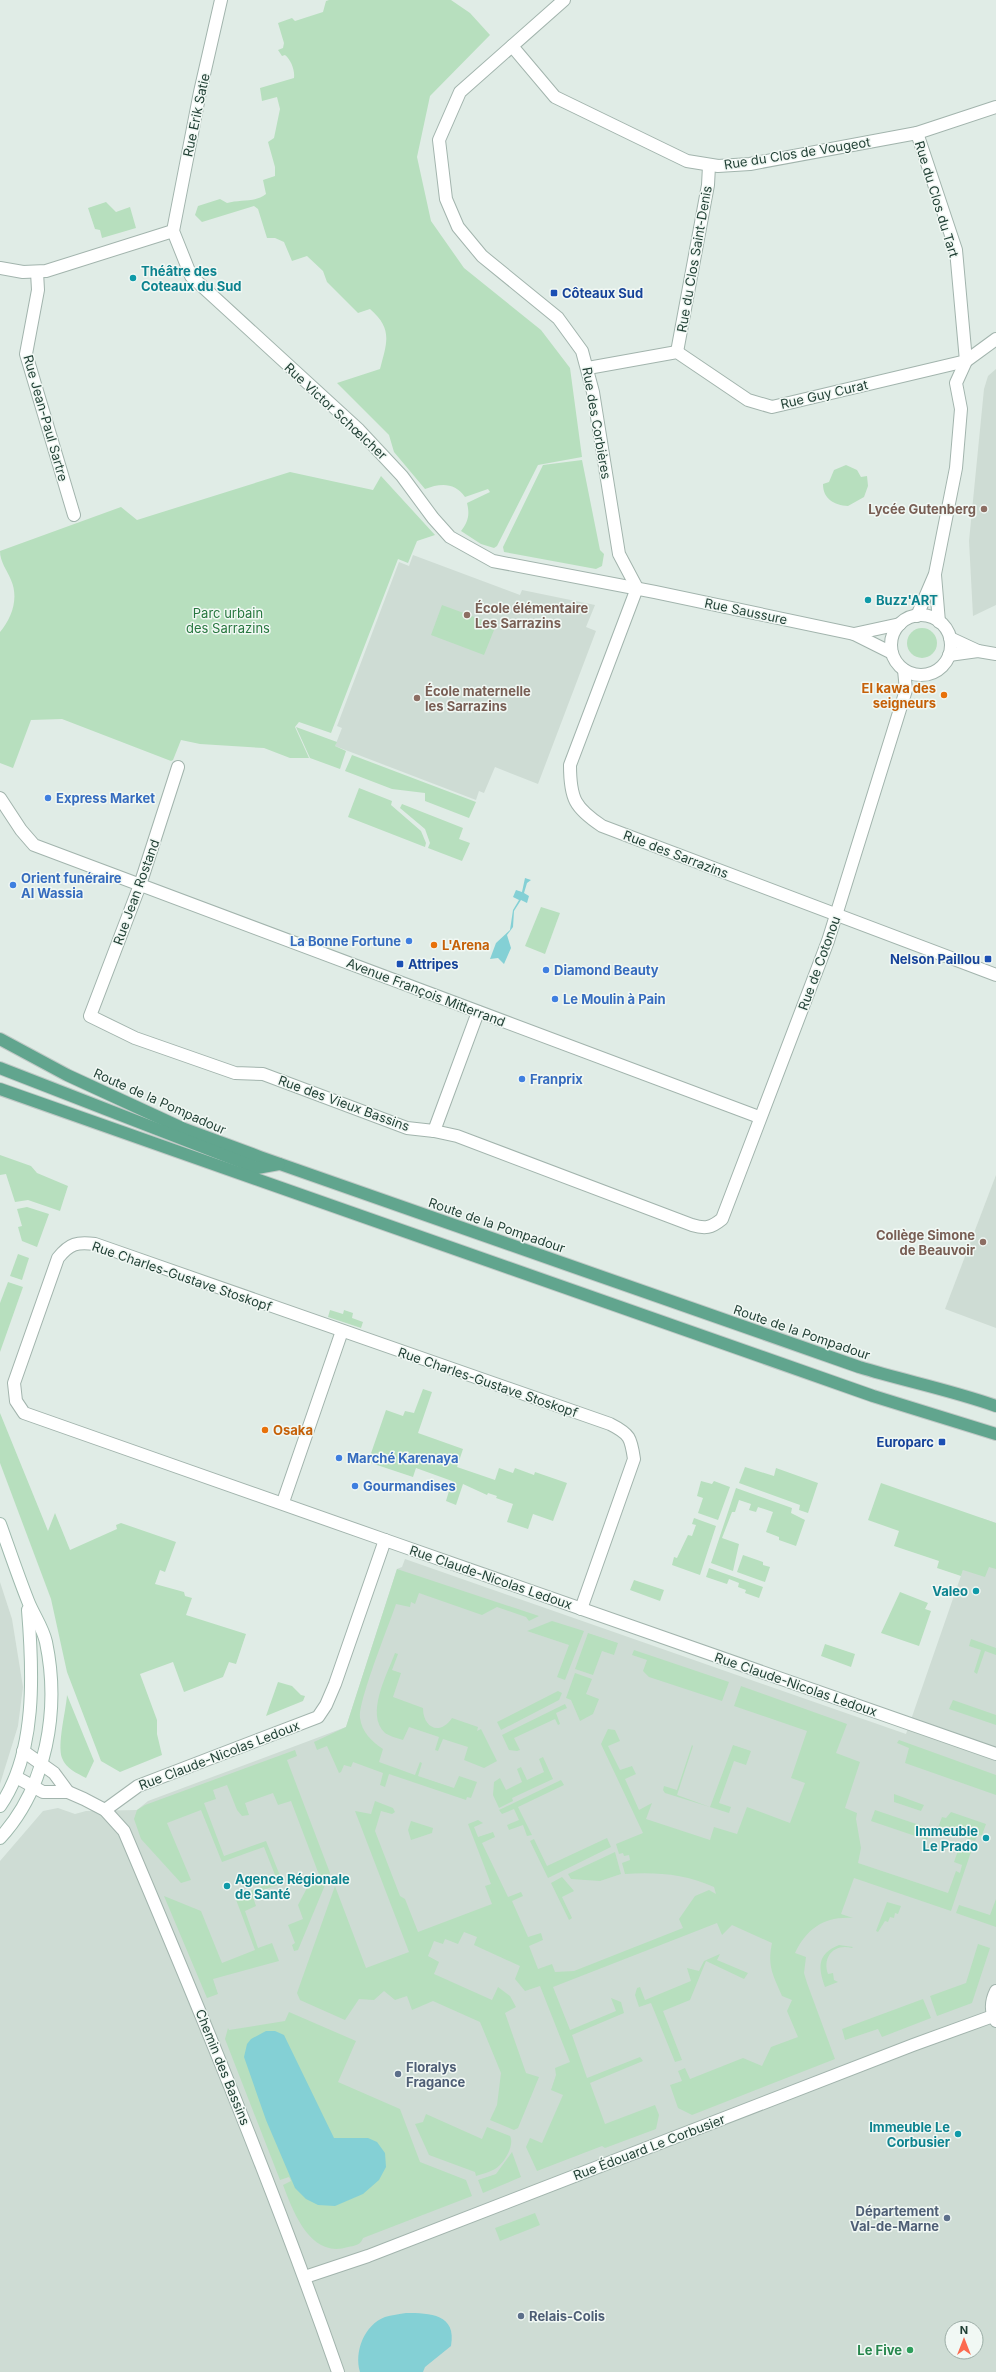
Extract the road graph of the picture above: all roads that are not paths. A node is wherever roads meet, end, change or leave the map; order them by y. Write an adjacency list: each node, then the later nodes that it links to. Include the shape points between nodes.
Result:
1 (221, 0): 7 (street, Rue Erik Satie)
2 (564, 0): 3 (street, Rue des Corbières)
3 (512, 46): 6 (street, Rue du Clos de Vougeot, via 555,97 687,161); 13 (street, Rue des Corbières, via 460,92 438,140 446,199 458,227 482,256 558,318 579,346)
4 (996, 107): 5 (street, Rue du Clos de Vougeot)
5 (917, 133): 6 (street, Rue du Clos de Vougeot, via 750,164); 12 (street, Rue du Clos du Tart, via 956,250)
6 (709, 166): 11 (street, Rue du Clos Saint-Denis, via 708,184)
7 (173, 231): 9 (street); 16 (street, Rue Victor Schœlcher, via 191,276 360,430 402,476 450,537 493,561)
8 (0, 268): 9 (street)
9 (37, 272): 14 (street, Rue Jean-Paul Sartre, via 38,290 26,354)
10 (996, 339): 12 (street, Rue Guy Curat)
11 (677, 352): 12 (street, Rue Guy Curat, via 748,400 772,407); 13 (street)
12 (966, 361): 15 (street, via 956,383 961,409 956,468)
13 (588, 368): 16 (street, Rue des Corbières, via 619,554)
14 (74, 515)
15 (935, 574): 17 (street); 18 (street)
16 (637, 588): 20 (street, Rue Saussure); 32 (street, Rue des Sarrazins, via 570,765 571,793 583,813 602,826)
17 (918, 616): 18 (street, via 927,616); 19 (street, via 908,618)
18 (939, 622): 21 (street)
19 (900, 624): 20 (street, Rue Saussure); 23 (street, via 891,642)
20 (854, 634): 23 (street, Rue Saussure)
21 (950, 638): 22 (street); 25 (street)
22 (978, 651): 24 (street); 25 (street)
23 (892, 653): 26 (street)
24 (996, 654)
25 (949, 655): 27 (street, via 941,668)
26 (904, 670): 27 (street); 28 (street, Rue de Cotonou)
27 (924, 675): 28 (street)
28 (906, 690): 32 (street, Rue de Cotonou)
29 (178, 767): 31 (street, Rue Jean Rostand)
30 (0, 798): 31 (street, Avenue François Mitterrand, via 20,830 34,845)
31 (140, 885): 34 (street, Avenue François Mitterrand); 35 (street, Rue Jean Rostand)
32 (837, 915): 33 (street, Rue des Sarrazins); 39 (street, Rue de Cotonou)
33 (996, 975)
34 (478, 1012): 39 (street, Avenue François Mitterrand); 40 (street)
35 (90, 1016): 40 (street, Rue des Vieux Bassins, via 135,1038 236,1073 263,1074 407,1128)
36 (0, 1039): 41 (main road, Route de la Pompadour, via 67,1075 182,1128)
37 (0, 1068): 41 (main road, via 257,1168)
38 (0, 1089): 45 (main road, via 873,1396)
39 (759, 1117): 42 (street, Rue de Cotonou, via 722,1219)
40 (434, 1130): 42 (street, Rue des Vieux Bassins, via 457,1136 692,1225 702,1228)
41 (280, 1164): 44 (main road, Route de la Pompadour, via 860,1367 960,1393)
42 (713, 1227)
43 (342, 1331): 46 (street); 46 (street, Rue Charles-Gustave Stoskopf, via 95,1244 79,1242 65,1249 58,1258 14,1383 16,1401 24,1413); 50 (street, Rue Charles-Gustave Stoskopf, via 610,1424 625,1432 632,1442 634,1460)
44 (996, 1406)
45 (996, 1434)
46 (283, 1502): 48 (street, Rue Charles-Gustave Stoskopf)
47 (0, 1524): 49 (street)
48 (385, 1540): 50 (street, Rue Claude-Nicolas Ledoux); 58 (street, Rue Claude-Nicolas Ledoux, via 335,1684 318,1717 138,1786)
49 (28, 1601): 51 (street, via 32,1690); 53 (street, via 46,1641 51,1681 48,1729)
50 (581, 1609): 52 (street, Rue Claude-Nicolas Ledoux)
51 (23, 1751): 53 (street, Chemin des Bassins); 54 (street)
52 (996, 1754)
53 (42, 1764): 55 (street); 56 (street, Chemin des Bassins, via 54,1773)
54 (16, 1777): 55 (street, Chemin des Bassins); 57 (street)
55 (35, 1788): 56 (street, Chemin des Bassins, via 43,1792); 59 (street, via 21,1812)
56 (68, 1792): 58 (street, Chemin des Bassins)
57 (0, 1806)
58 (105, 1810): 62 (street, Chemin des Bassins, via 124,1831 207,2026)
59 (0, 1838)
60 (996, 1991): 61 (street, via 992,2000)
61 (995, 2018): 62 (street, Rue Édouard Le Corbusier, via 899,2051 368,2256)
62 (305, 2277): 63 (street, Chemin des Bassins)
63 (338, 2372)

